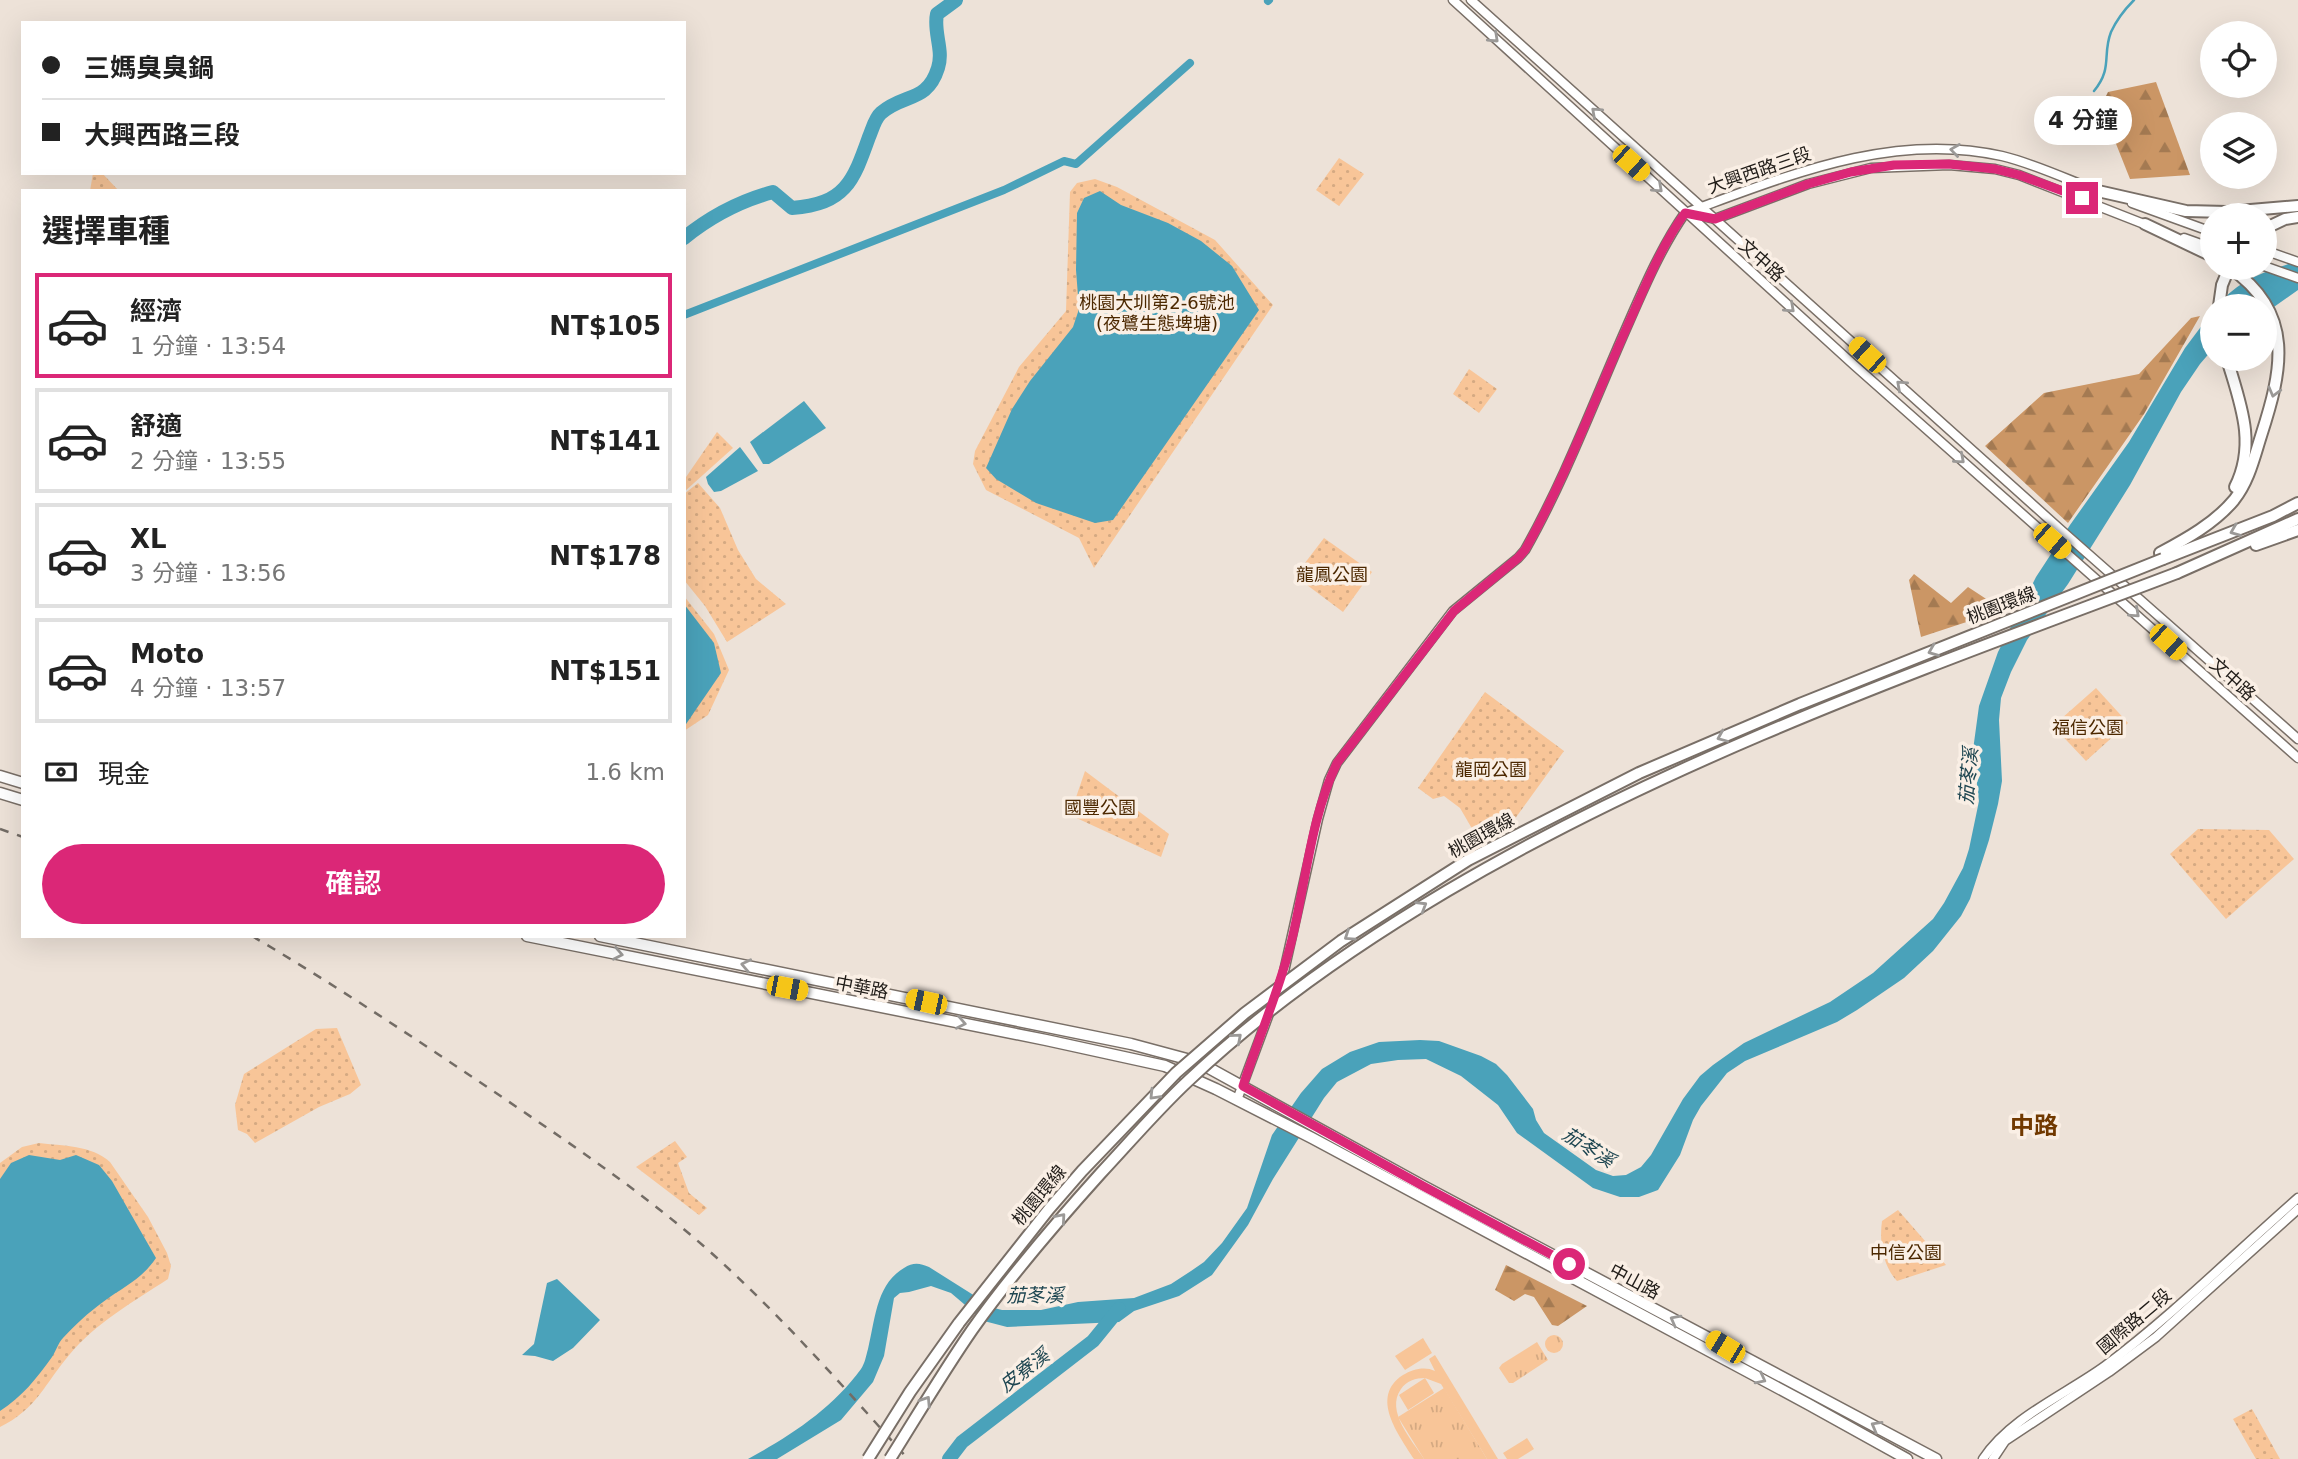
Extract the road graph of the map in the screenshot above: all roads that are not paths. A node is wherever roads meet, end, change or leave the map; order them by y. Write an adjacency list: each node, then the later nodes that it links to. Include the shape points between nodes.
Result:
1 (1453, 0): 6 (street, 文中路, one-way to 6)
2 (1471, 0): 5 (street, 文中路, one-way to 2)
3 (2098, 191): 4 (highway, via 2186,211); 5 (street, 大興西路三段, one-way to 5, via 2003,156 1917,149 1884,151 1814,167); 11 (street, 大興西路三段)
4 (2298, 206)
5 (1701, 207): 6 (street, 大興西路三段); 8 (street, 文中路)
6 (1685, 213): 8 (street, 大興西路三段); 25 (street, 文中路, one-way to 25); 36 (street, via 1668,236 1525,550 1454,611 1337,763 1318,819 1283,976)
7 (2298, 217): 9 (highway)
8 (1715, 219): 10 (street, 大興西路三段, via 1851,172 1949,164 2019,175); 24 (street, 文中路, one-way to 8)
9 (2277, 223)
10 (2145, 224): 12 (street, 大興西路三段); 13 (highway)
11 (2200, 228)
12 (2200, 243)
13 (2200, 250)
14 (2277, 255): 15 (street)
15 (2298, 262)
16 (2277, 271): 17 (street)
17 (2298, 278)
18 (2246, 280): 22 (highway, one-way to 22, via 2274,325 2279,374 2250,472 2233,502)
19 (2231, 371): 22 (highway, via 2247,437 2245,458 2228,499)
20 (2298, 503): 26 (highway, one-way to 26)
21 (2298, 519): 27 (highway, 桃園環線)
22 (2209, 523): 26 (highway)
23 (2298, 530): 27 (highway)
24 (2076, 543): 25 (street); 28 (street, 文中路)
25 (2068, 554): 29 (street, 文中路, one-way to 29)
26 (2162, 556): 42 (highway, 桃園環線, one-way to 42, bridge, via 1639,773 1468,860 1341,942 1245,1013 1176,1073 1089,1164 960,1323)
27 (2177, 573): 43 (highway, 桃園環線, one-way to 27, bridge, via 973,1329 1023,1262 1134,1136 1235,1040 1351,951 1566,824 1694,763 1900,678)
28 (2298, 739)
29 (2298, 758)
30 (0, 776): 31 (main road)
31 (21, 782)
32 (0, 793): 33 (main road)
33 (21, 799)
34 (537, 938): 37 (main road, 中華路, one-way to 37, via 1165,1066)
35 (610, 938): 36 (main road, 中華路, one-way to 35, via 1198,1062 1131,1044)
36 (1243, 1086): 37 (street); 38 (main road, 中華路)
37 (1237, 1100): 39 (main road, 中華路)
38 (1271, 1102): 45 (main road, 中山路, one-way to 38)
39 (1264, 1113): 44 (main road, 中山路, one-way to 44)
40 (2298, 1198): 46 (street, 國際路二段, via 2150,1330 2002,1436)
41 (2298, 1209): 47 (street, 國際路二段, via 2156,1337 2005,1441)
42 (869, 1459)
43 (890, 1459)
44 (1907, 1459)
45 (1936, 1459)
46 (1983, 1459)
47 (1993, 1459)

